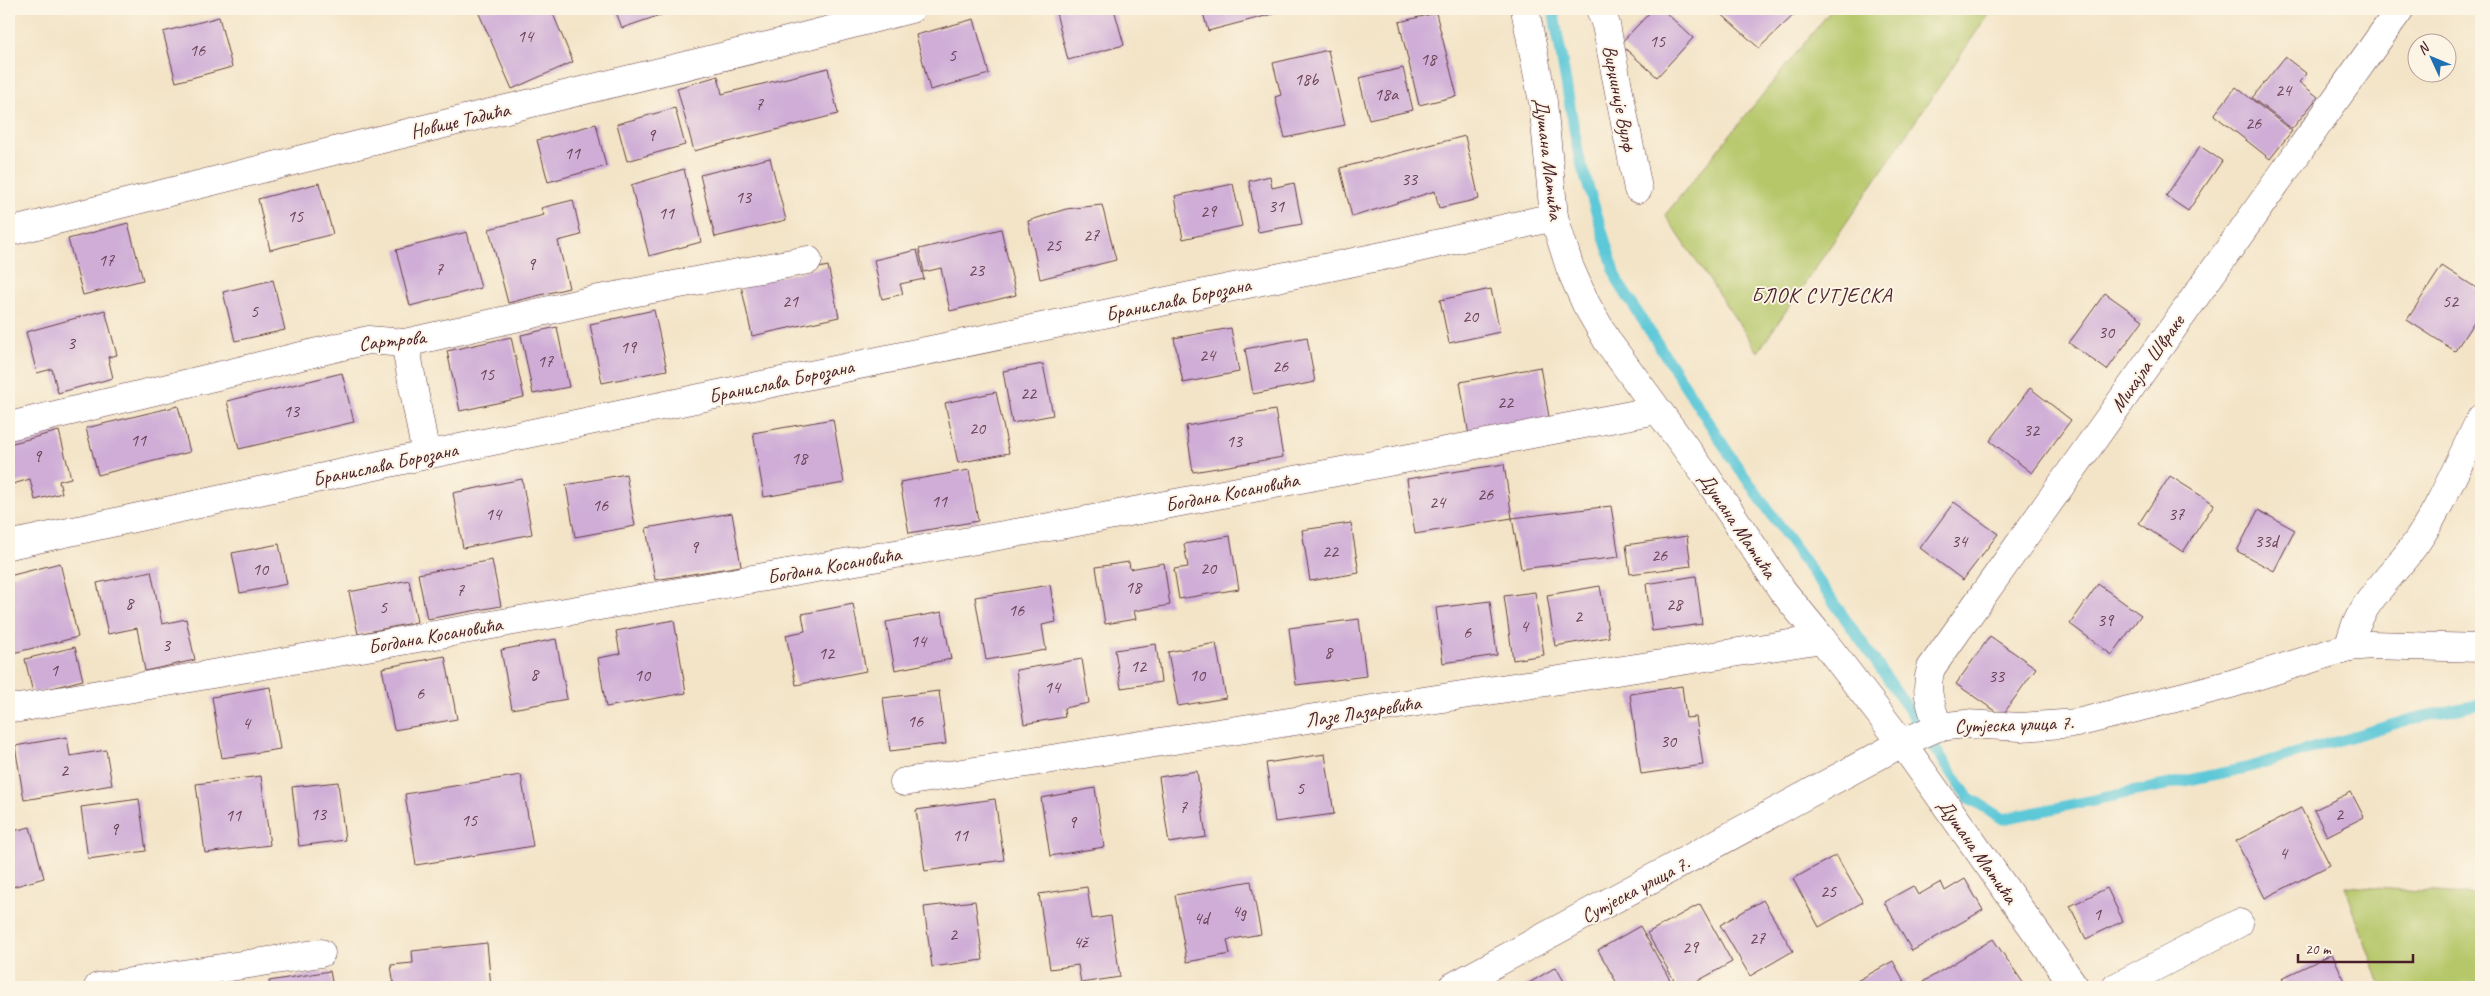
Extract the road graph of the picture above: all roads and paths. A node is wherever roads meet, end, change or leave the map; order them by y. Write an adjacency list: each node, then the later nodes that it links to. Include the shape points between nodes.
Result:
1 (911, 9): 7 (street, Новице Тадића)
2 (1525, 9): 6 (street, Душана Матића, via 1542,102)
3 (1600, 9): 5 (street, Вирџиније Вулф, via 1606,25)
4 (2400, 9): 19 (street, Михајла Швраке, via 1930,668 1927,683 1929,700)
5 (1638, 189)
6 (1554, 217): 10 (street, Душана Матића, via 1570,268 1586,304 1608,342); 13 (street, Бранислава Борозана, via 1382,256)
7 (9, 232)
8 (808, 260): 9 (street, Сартрова, via 594,300)
9 (405, 343): 12 (street, Сартрова, via 368,340); 13 (street)
10 (1657, 410): 15 (street, Душана Матића, via 1704,473 1782,590); 18 (street, Богдана Косановића, via 1072,523)
11 (2481, 418): 16 (street, via 2416,542 2362,609)
12 (9, 426)
13 (426, 455): 14 (street, Бранислава Борозана)
14 (9, 545)
15 (1822, 639): 20 (street, Душана Матића); 21 (street, Лазе Лазаревића)
16 (2349, 647): 17 (street, Сутјеска улица 7.); 19 (street, Сутјеска улица 7., via 2231,684 2077,724)
17 (2481, 648)
18 (9, 708)
19 (1938, 727): 20 (street, Сутјеска улица 7.)
20 (1902, 744): 25 (street, Сутјеска улица 7.); 26 (street, Душана Матића)
21 (904, 782)
22 (2239, 923): 27 (street)
23 (321, 952): 24 (street)
24 (98, 987)
25 (1452, 987)
26 (2075, 987)
27 (2116, 987)

